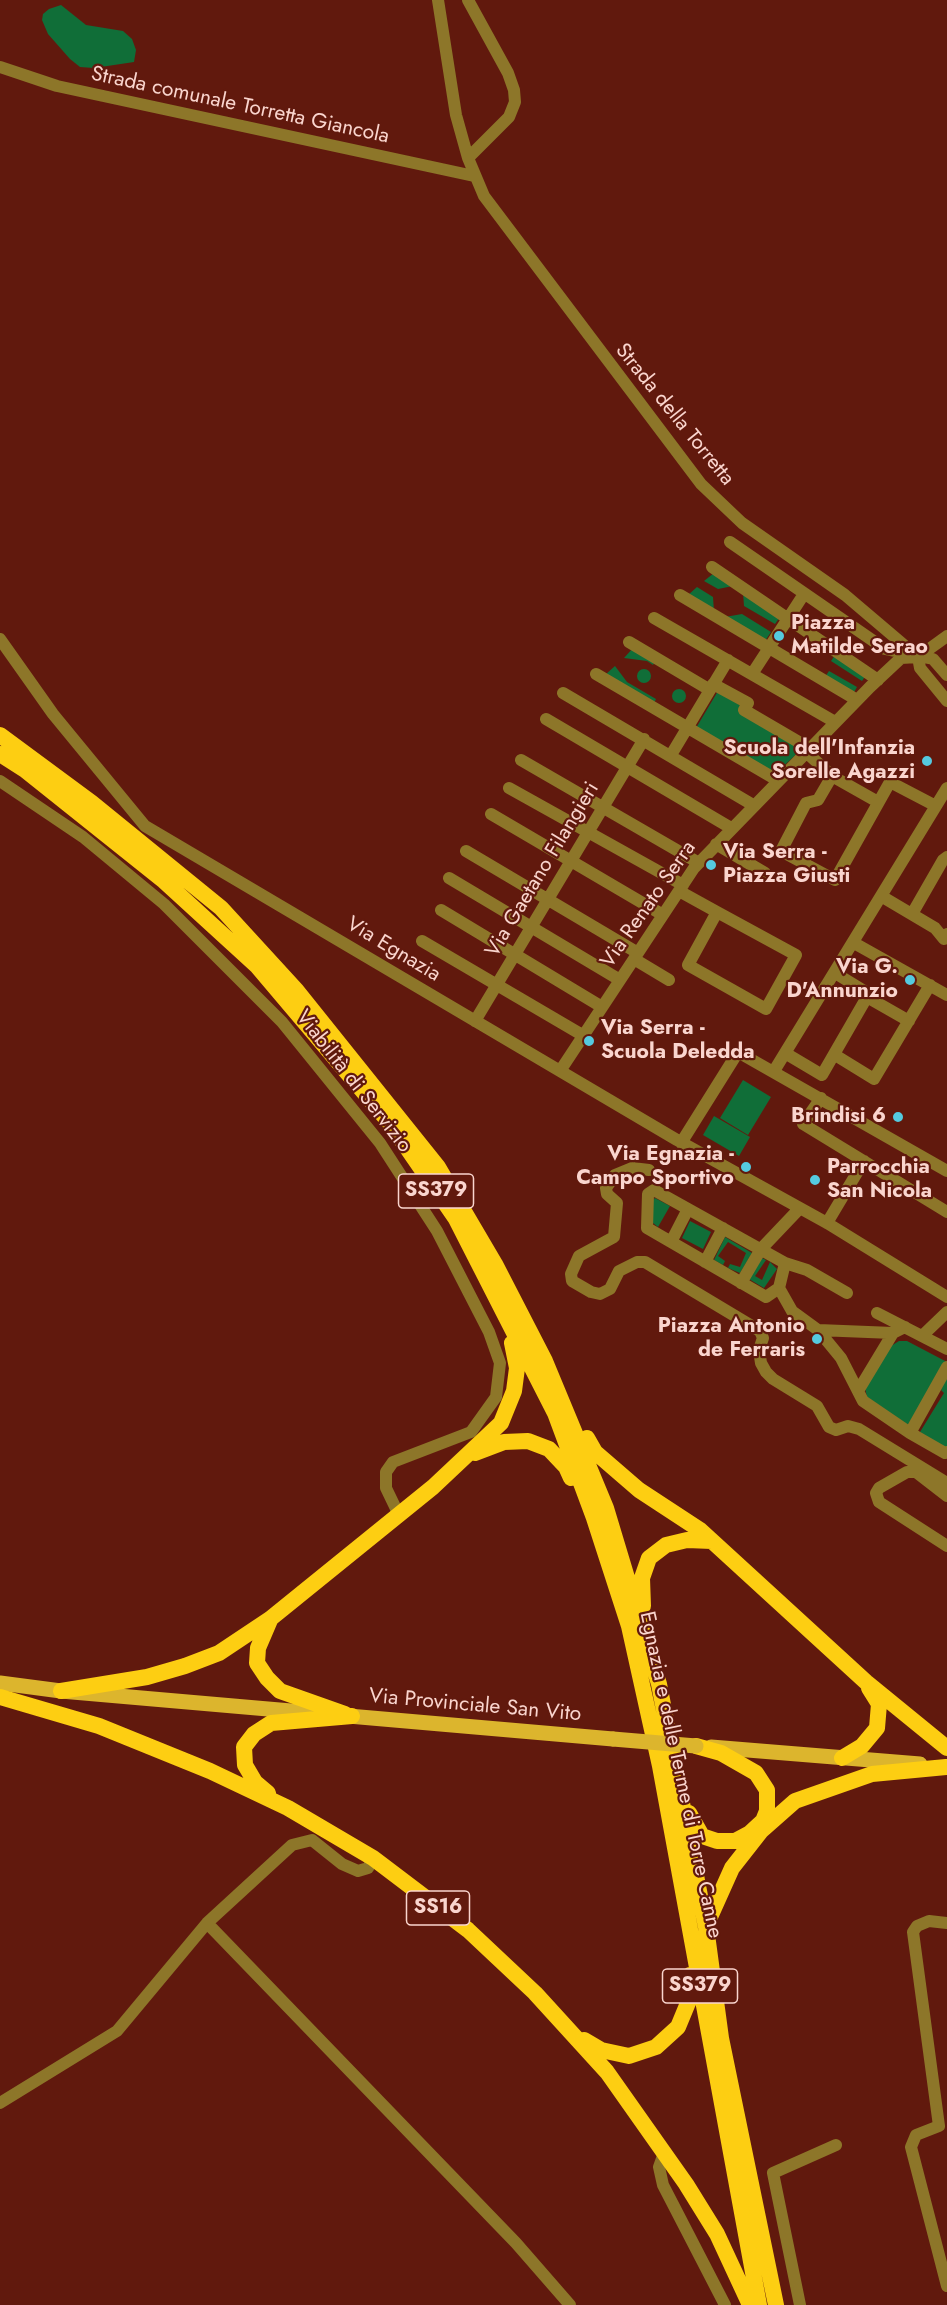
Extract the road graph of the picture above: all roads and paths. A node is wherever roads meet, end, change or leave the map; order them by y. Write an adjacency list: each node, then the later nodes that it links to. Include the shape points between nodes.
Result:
1 (438, 0): 4 (street, Strada della Torretta, via 456,115)
2 (468, 0): 4 (street, via 508,73 515,102 509,117)
3 (0, 67): 5 (street, Strada comunale Torretta Giancola, via 57,86)
4 (468, 158): 5 (street, Strada della Torretta)
5 (474, 176): 16 (street, Strada della Torretta, via 484,196 701,484 742,523 845,595)
6 (730, 542): 8 (street, Strada della Torretta)
7 (712, 567): 11 (street)
8 (804, 594): 11 (street); 16 (street, Strada della Torretta, via 885,649)
9 (680, 595): 15 (street)
10 (654, 618): 17 (street)
11 (788, 619): 15 (street); 21 (street)
12 (947, 636): 16 (street)
13 (0, 639): 76 (street, Via Egnazia, via 53,714 145,825)
14 (629, 642): 22 (street)
15 (769, 648): 19 (street); 24 (street)
16 (918, 657): 20 (street, Strada della Torretta, via 933,659); 21 (street, Via Renato Serra, via 901,658); 25 (street, Strada della Torretta, via 920,668)
17 (728, 660): 19 (street); 22 (street)
18 (596, 674): 28 (street)
19 (752, 674): 27 (street)
20 (947, 675)
21 (878, 680): 24 (street, Via Renato Serra)
22 (712, 687): 28 (street); 31 (street, via 748,704 744,710)
23 (563, 693): 30 (street)
24 (857, 700): 27 (street, Via Renato Serra)
25 (947, 701)
26 (546, 719): 35 (street)
27 (835, 722): 31 (street, Via Renato Serra)
28 (688, 727): 33 (street); 37 (street)
29 (0, 735): 109 (highway, Egnazia e delle Terme di Torre Canne / SS379, via 92,803 221,908 297,991 438,1167 495,1264)
30 (644, 739): 33 (street); 35 (street, Via Gaetano Filangieri)
31 (808, 750): 36 (street); 37 (street, Via Renato Serra)
32 (0, 754): 103 (highway, Egnazia e delle Terme di Torre Canne / SS379, via 164,881 257,966 389,1122 456,1220)
33 (671, 755): 42 (street)
34 (521, 760): 44 (street)
35 (627, 767): 44 (street, Via Gaetano Filangieri); 46 (street)
36 (832, 776): 41 (street); 41 (street, via 818,800 806,803 781,851 835,880)
37 (777, 780): 42 (street, Via Renato Serra)
38 (0, 781): 117 (street, Viabilità di Servizio, via 83,837 164,904 282,1022 380,1143 436,1231 489,1332 500,1363 496,1397 471,1432 393,1462 386,1472 386,1488)
39 (509, 788): 47 (street)
40 (947, 788): 43 (street)
41 (878, 802): 43 (street, via 890,782)
42 (753, 805): 46 (street, Via Renato Serra)
43 (934, 805): 56 (street)
44 (603, 808): 47 (street, Via Gaetano Filangieri); 52 (street)
45 (491, 814): 51 (street)
46 (731, 828): 48 (street, Via Renato Serra)
47 (588, 832): 51 (street, Via Gaetano Filangieri); 55 (street)
48 (716, 844): 52 (street, Via Renato Serra); 53 (street)
49 (466, 851): 57 (street)
50 (947, 857): 60 (street)
51 (571, 861): 57 (street, Via Gaetano Filangieri); 61 (street)
52 (699, 863): 55 (street, Via Renato Serra)
53 (765, 873)
54 (449, 878): 62 (street)
55 (681, 888): 59 (street); 61 (street, Via Renato Serra)
56 (882, 896): 60 (street); 65 (street)
57 (548, 900): 62 (street, Via Gaetano Filangieri); 67 (street)
58 (441, 910): 66 (street)
59 (717, 912): 59 (street, via 687,965 766,1009 796,955)
60 (912, 914): 63 (street, via 935,928 944,939)
61 (663, 915): 67 (street, Via Renato Serra)
62 (532, 927): 66 (street, Via Gaetano Filangieri); 69 (street)
63 (947, 934)
64 (422, 941): 71 (street)
65 (854, 943): 68 (street); 72 (street)
66 (516, 954): 71 (street, Via Gaetano Filangieri); 75 (street)
67 (636, 956): 69 (street, Via Renato Serra); 70 (street)
68 (835, 973): 74 (street, via 866,992); 79 (street)
69 (620, 980): 75 (street, Via Renato Serra)
70 (669, 980)
71 (497, 986): 76 (street, Via Gaetano Filangieri); 78 (street)
72 (930, 986): 73 (street); 77 (street)
73 (947, 995)
74 (867, 997): 77 (street); 80 (street)
75 (602, 1007): 78 (street, Via Renato Serra)
76 (476, 1021): 81 (street, Via Egnazia)
77 (909, 1021): 80 (street, via 874,1079)
78 (584, 1036): 81 (street, Via Renato Serra)
79 (785, 1053): 80 (street, via 822,1075); 82 (street)
80 (835, 1055)
81 (560, 1071): 84 (street, Via Egnazia)
82 (774, 1071): 83 (street); 84 (street, via 738,1052)
83 (820, 1098): 85 (street, via 803,1124); 87 (street)
84 (681, 1143): 88 (street, Via Egnazia)
85 (864, 1161): 90 (street); 91 (street)
86 (649, 1170): 115 (street, via 632,1168 615,1175 606,1188 617,1203 614,1237 579,1256 572,1281 600,1294 610,1289 619,1271 645,1262 760,1331 763,1338 759,1350 766,1372 817,1406 829,1427 860,1429)
87 (947, 1171)
88 (800, 1208): 91 (street, Via Egnazia); 94 (street)
89 (688, 1209): 92 (street); 93 (street); 93 (street, via 654,1190 648,1194 647,1228)
90 (947, 1212)
91 (827, 1223): 100 (street, Via Egnazia)
92 (723, 1228): 94 (street); 95 (street)
93 (671, 1242): 95 (street)
94 (761, 1249): 96 (street); 97 (street)
95 (705, 1262): 97 (street)
96 (785, 1263): 98 (street); 99 (street, via 807,1270)
97 (741, 1283): 98 (street, via 766,1298)
98 (779, 1288): 105 (street, via 792,1311)
99 (847, 1293)
100 (947, 1297)
101 (947, 1312): 107 (street)
102 (878, 1313): 104 (street)
103 (508, 1325): 114 (highway, via 517,1368 514,1391 501,1423); 120 (highway, Egnazia e delle Terme di Torre Canne / SS379, via 555,1413)
104 (905, 1327): 106 (street); 107 (street)
105 (818, 1330): 106 (street); 111 (street, via 849,1370)
106 (893, 1333): 111 (street)
107 (922, 1336): 108 (street)
108 (947, 1349)
109 (545, 1361): 118 (highway, via 595,1452 639,1490); 124 (highway, Egnazia e delle Terme di Torre Canne / SS379, via 606,1508)
110 (947, 1367): 112 (street)
111 (858, 1391): 112 (street, via 863,1401)
112 (910, 1433): 113 (street)
113 (947, 1452)
114 (468, 1455): 117 (highway); 120 (highway, via 504,1442 528,1441 549,1449 566,1467 602,1561)
115 (947, 1483)
116 (947, 1496): 119 (street, via 916,1472 907,1472 876,1493 879,1502)
117 (399, 1515): 121 (highway)
118 (712, 1541): 122 (highway); 124 (highway, via 687,1540 666,1545 649,1558 640,1592)
119 (947, 1546)
120 (611, 1570): 134 (highway, Egnazia e delle Terme di Torre Canne / SS379, via 629,1626)
121 (270, 1619): 125 (highway, via 219,1653 185,1666 147,1677); 127 (highway, via 258,1648 257,1663 267,1678 280,1691)
122 (866, 1682): 129 (highway); 130 (highway, via 879,1704 877,1728 862,1746)
123 (0, 1683): 125 (main road, Via Provinciale San Vito)
124 (659, 1684): 132 (highway, Egnazia e delle Terme di Torre Canne)
125 (61, 1691): 127 (main road, Via Provinciale San Vito)
126 (0, 1697): 133 (highway, SS16, via 99,1726)
127 (352, 1716): 128 (main road, Via Provinciale San Vito, bridge); 133 (highway, via 271,1723 254,1734 244,1747 245,1765 255,1782)
128 (696, 1746): 130 (main road, Via Provinciale San Vito); 132 (highway, via 721,1753 756,1773 769,1797 763,1821 735,1841 702,1836 689,1813)
129 (947, 1748)
130 (842, 1758): 131 (main road, Via Provinciale San Vito)
131 (947, 1767): 138 (highway, via 872,1774 795,1801 761,1831 732,1868)
132 (676, 1770): 138 (highway, Egnazia e delle Terme di Torre Canne)
133 (288, 1808): 135 (highway, SS16)
134 (674, 1844): 140 (highway, via 672,1855 689,1954 690,1998 678,2027 656,2048); 150 (highway, Egnazia e delle Terme di Torre Canne / SS379)
135 (374, 1858): 136 (street, via 364,1870 351,1869 312,1840 302,1841 292,1845); 139 (highway, SS16, via 468,1930)
136 (207, 1923): 142 (street, via 117,2031); 147 (street, via 516,2243)
137 (947, 1923): 143 (street, via 929,1921 913,1932)
138 (706, 1927): 151 (highway, Egnazia e delle Terme di Torre Canne, via 721,2038)
139 (570, 2032): 140 (highway, via 601,2050); 141 (highway, SS16)
140 (629, 2056): 141 (highway, via 622,2064)
141 (616, 2086): 145 (highway, SS16)
142 (0, 2103)
143 (944, 2127): 146 (street, via 916,2135 911,2147)
144 (836, 2145): 152 (street, via 774,2173)
145 (664, 2153): 148 (street, via 660,2167 663,2185); 149 (highway, SS16, via 717,2234)
146 (947, 2286)
147 (570, 2305)
148 (725, 2305)
149 (750, 2305)
150 (759, 2305)
151 (776, 2305)
152 (800, 2305)

